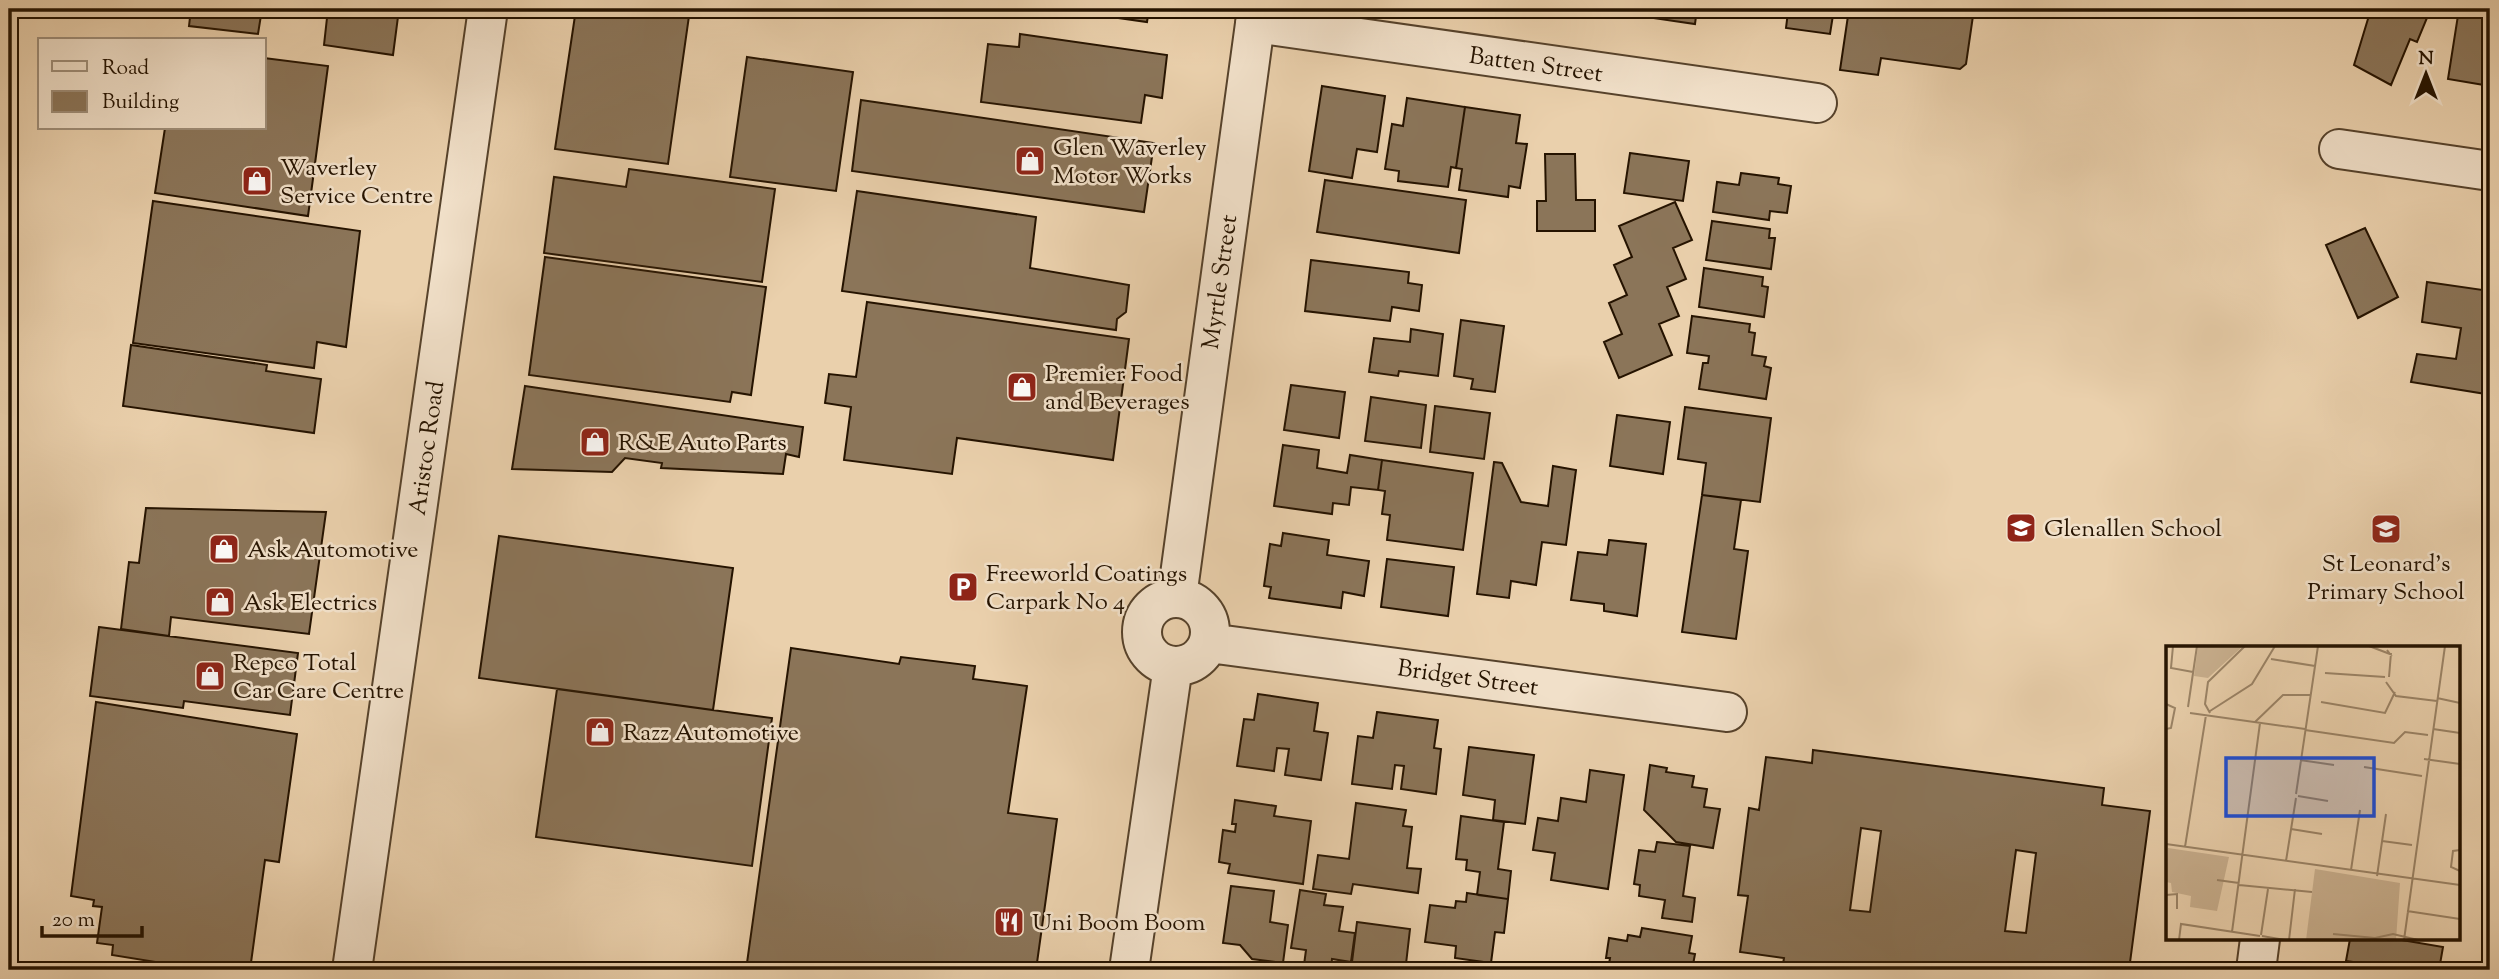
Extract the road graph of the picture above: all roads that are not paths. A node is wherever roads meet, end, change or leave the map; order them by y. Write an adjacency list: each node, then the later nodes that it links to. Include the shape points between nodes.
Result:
1 (488, 9): 11 (street, Aristoc Road)
2 (1256, 16): 3 (street, Batten Street); 6 (street, Myrtle Street)
3 (1817, 103)
4 (2339, 149): 5 (street)
5 (2490, 171)
6 (1177, 597): 7 (street, via 1199,606 1206,615); 8 (street, via 1151,608 1142,630 1152,657)
7 (1209, 643): 8 (street, via 1195,662); 9 (street, Bridget Street)
8 (1173, 666): 12 (street)
9 (1727, 712)
10 (2260, 940): 13 (street)
11 (352, 970)
12 (1129, 970)
13 (2256, 970)

